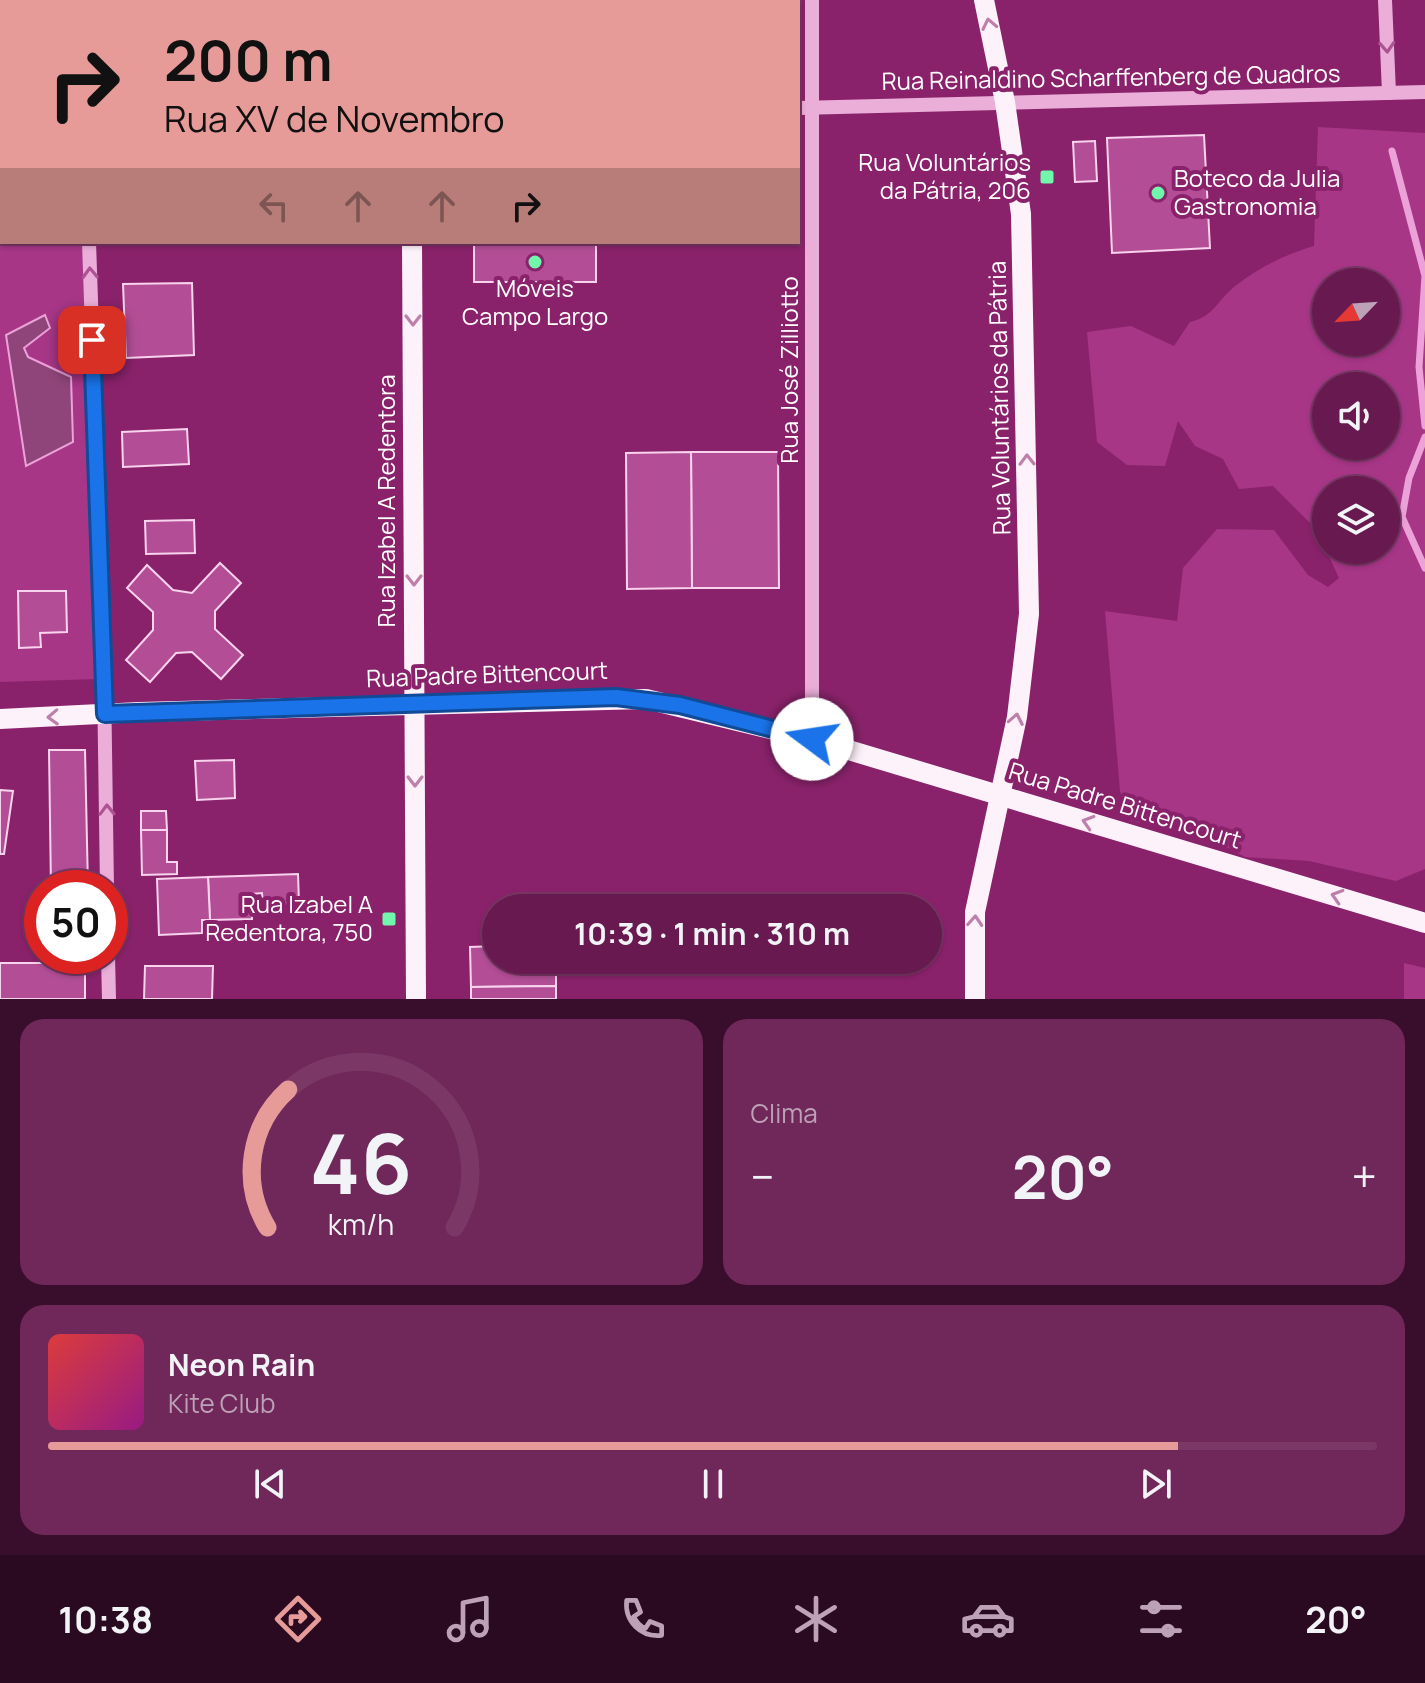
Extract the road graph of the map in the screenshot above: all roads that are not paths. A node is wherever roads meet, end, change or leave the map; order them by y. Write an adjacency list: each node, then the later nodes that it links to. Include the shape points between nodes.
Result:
1 (812, 0): 7 (street, Rua José Zilliotto)
2 (984, 0): 6 (main road, Rua Voluntários da Pátria, one-way to 2)
3 (1385, 0): 5 (street, one-way to 5)
4 (1425, 92): 5 (street, Rua Reinaldino Scharffenberg de Quadros)
5 (1389, 93): 6 (street, Rua Reinaldino Scharffenberg de Quadros)
6 (1005, 102): 7 (street, Rua Reinaldino Scharffenberg de Quadros); 14 (main road, Rua Voluntários da Pátria, one-way to 6, via 1017,717 1029,614 1022,227)
7 (805, 107): 13 (street, Rua José Zilliotto)
8 (89, 244): 11 (street, one-way to 8)
9 (412, 244): 10 (main road, Rua Izabel A Redentora, one-way to 10)
10 (415, 703): 11 (main road, Rua Padre Bittencourt); 13 (main road, Rua Padre Bittencourt, via 646,699); 19 (main road, Rua Izabel A Redentora, one-way to 19)
11 (105, 714): 12 (main road, Rua Padre Bittencourt, one-way to 12); 15 (street, one-way to 11)
12 (0, 719)
13 (812, 739): 14 (main road, Rua Padre Bittencourt)
14 (999, 795): 16 (main road, Rua Padre Bittencourt, one-way to 14); 20 (main road, Rua Voluntários da Pátria, one-way to 14, via 975,912)
15 (107, 870)
16 (1418, 921)
17 (108, 974): 18 (street)
18 (109, 999)
19 (416, 999)
20 (975, 999)

